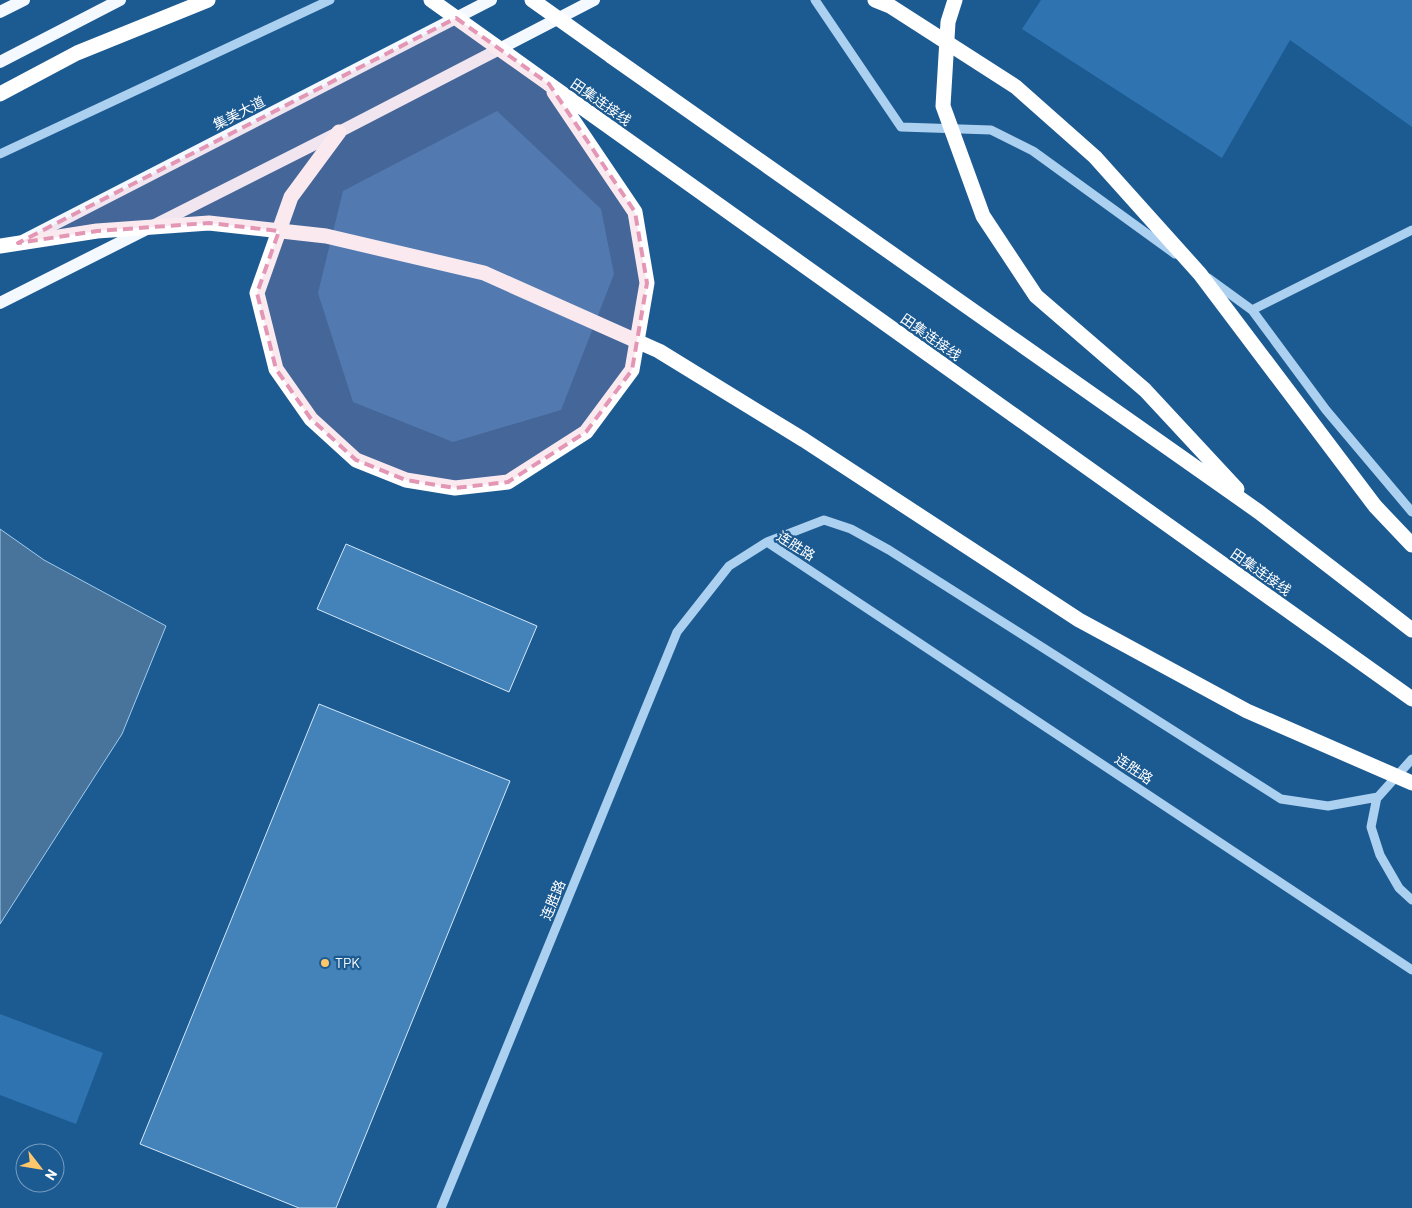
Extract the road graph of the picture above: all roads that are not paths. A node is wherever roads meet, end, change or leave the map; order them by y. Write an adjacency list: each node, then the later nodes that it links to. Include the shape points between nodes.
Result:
1 (24, 0): 13 (main road)
2 (120, 0): 15 (main road)
3 (208, 0): 17 (highway, via 78,53)
4 (323, 0): 14 (street)
5 (330, 0): 14 (street)
6 (431, 0): 16 (highway, 田集连接线, bridge)
7 (491, 0): 22 (main road, 集美大道)
8 (532, 0): 25 (highway, bridge)
9 (594, 0): 18 (main road)
10 (815, 0): 24 (street, via 901,127 991,130 1033,151)
11 (875, 0): 28 (highway, bridge, via 890,6 1016,87 1095,157 1200,274 1375,506)
12 (955, 0): 25 (highway, via 948,22 943,106 983,216 1036,296 1145,390)
13 (0, 12)
14 (292, 18): 19 (street)
15 (0, 62)
16 (549, 84): 18 (highway, via 635,212 648,283 632,370 586,432 508,482 455,488 406,480 356,460 311,420 276,369 257,293 291,198); 30 (highway, 田集连接线)
17 (0, 94)
18 (339, 132): 23 (main road)
19 (0, 154)
20 (1412, 230): 24 (street)
21 (0, 246): 32 (highway, bridge, via 96,231 209,224 326,236 484,273 659,351 804,440 1079,620 1247,711)
22 (0, 253)
23 (0, 303)
24 (1252, 310): 26 (street, via 1326,410)
25 (1259, 512): 29 (highway)
26 (1412, 512)
27 (767, 542): 33 (street, via 824,520 851,528 1281,799 1328,806); 35 (street, 连胜路); 36 (street, 连胜路, via 729,566 678,632)
28 (1412, 545)
29 (1412, 630)
30 (1412, 699)
31 (1412, 759): 33 (street)
32 (1412, 783)
33 (1377, 797): 34 (street, via 1370,827 1380,856 1399,888)
34 (1412, 900)
35 (1412, 970)
36 (441, 1208)

